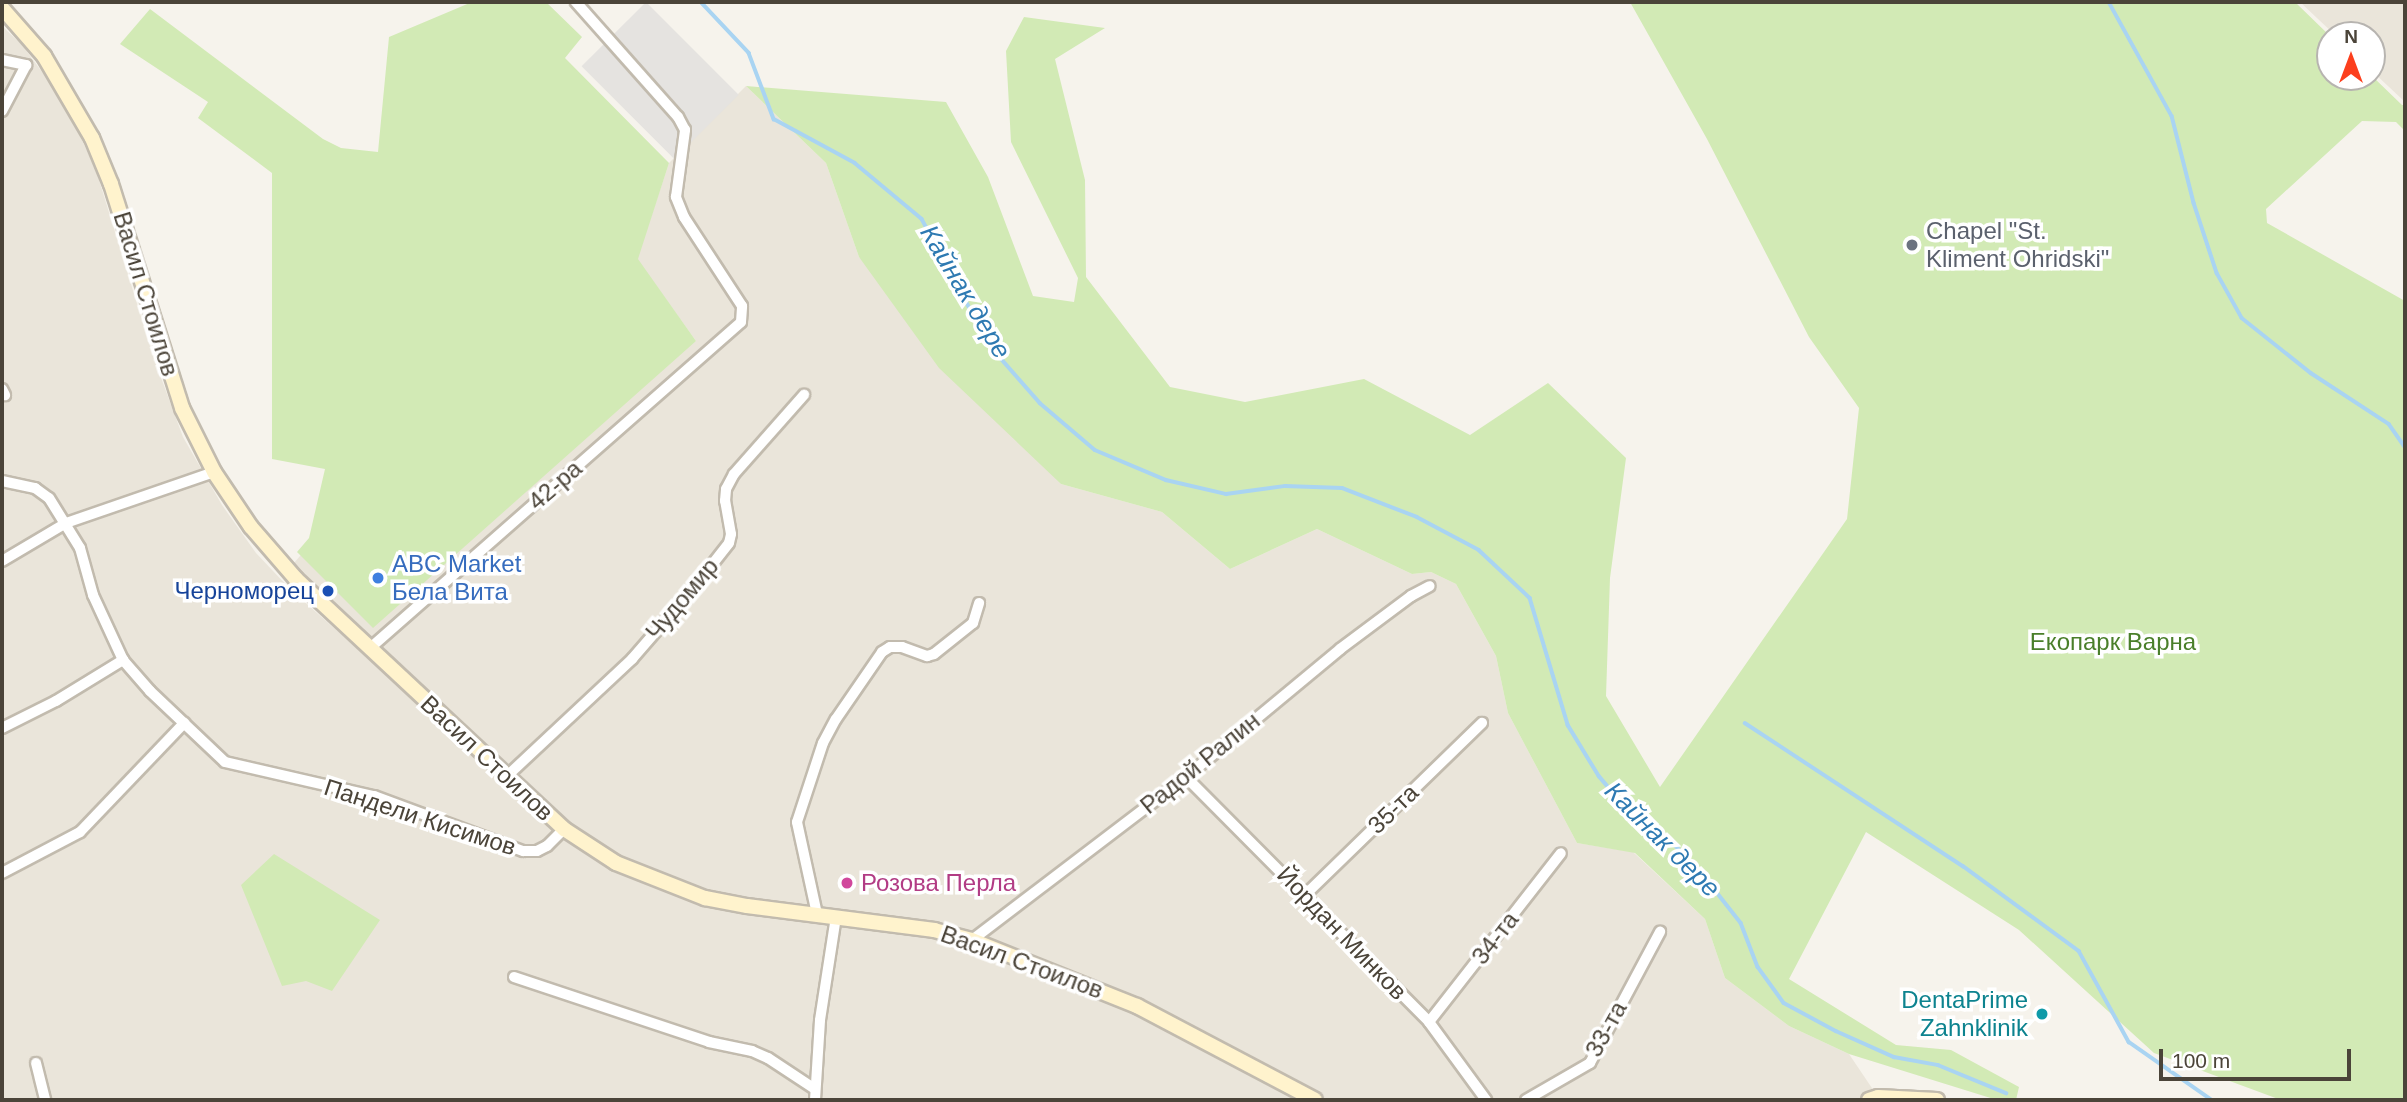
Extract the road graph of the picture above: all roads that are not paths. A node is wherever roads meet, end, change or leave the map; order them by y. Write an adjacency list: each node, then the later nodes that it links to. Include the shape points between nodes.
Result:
1 (576, 2): 14 (street, 42-ра, via 685,130 676,197 684,217 742,306 741,322)
2 (2, 8): 3 (street, Васил Стоилов)
3 (44, 56): 5 (street); 8 (street, Васил Стоилов, via 92,138 111,184 182,408)
4 (2, 60): 5 (street)
5 (26, 65): 6 (street)
6 (2, 111)
7 (804, 395): 19 (street, Чудомир, via 726,489 729,543 632,659)
8 (214, 472): 10 (street); 14 (street, Васил Стоилов, via 279,560)
9 (2, 481): 10 (street, Пандели Кисимов, via 44,493)
10 (66, 523): 11 (street); 15 (street, Пандели Кисимов)
11 (2, 561)
12 (1430, 586): 20 (street, Радой Ралин, via 1340,649)
13 (979, 603): 25 (street, via 973,623 934,654 890,647 882,652 823,743 797,822)
14 (369, 649): 19 (street, Васил Стоилов)
15 (123, 660): 16 (street, Пандели Кисимов); 18 (street)
16 (184, 723): 21 (street, Пандели Кисимов, via 225,762 374,796 523,851 537,851); 23 (street, via 80,832)
17 (1482, 723): 24 (street, 35-та)
18 (2, 728)
19 (506, 777): 21 (street, Васил Стоилов)
20 (1186, 777): 24 (street, Йордан Минков); 28 (street, Радой Ралин)
21 (564, 829): 25 (street, Васил Стоилов, via 616,863 681,890 723,903)
22 (1561, 853): 30 (street, 34-та)
23 (2, 873)
24 (1305, 895): 30 (street, Йордан Минков)
25 (817, 914): 26 (street, Васил Стоилов)
26 (836, 917): 28 (street, Васил Стоилов, via 934,930); 32 (street, via 820,1020)
27 (1660, 932): 37 (street, 33-та, via 1590,1063)
28 (972, 940): 35 (street, Васил Стоилов, via 1137,1006)
29 (514, 977): 32 (street, via 709,1042 752,1051)
30 (1429, 1022): 36 (street, Йордан Минков)
31 (36, 1063): 34 (street)
32 (815, 1095)
33 (1875, 1099): 38 (street)
34 (45, 1100)
35 (1315, 1100)
36 (1486, 1100)
37 (1526, 1100)
38 (1937, 1100)

